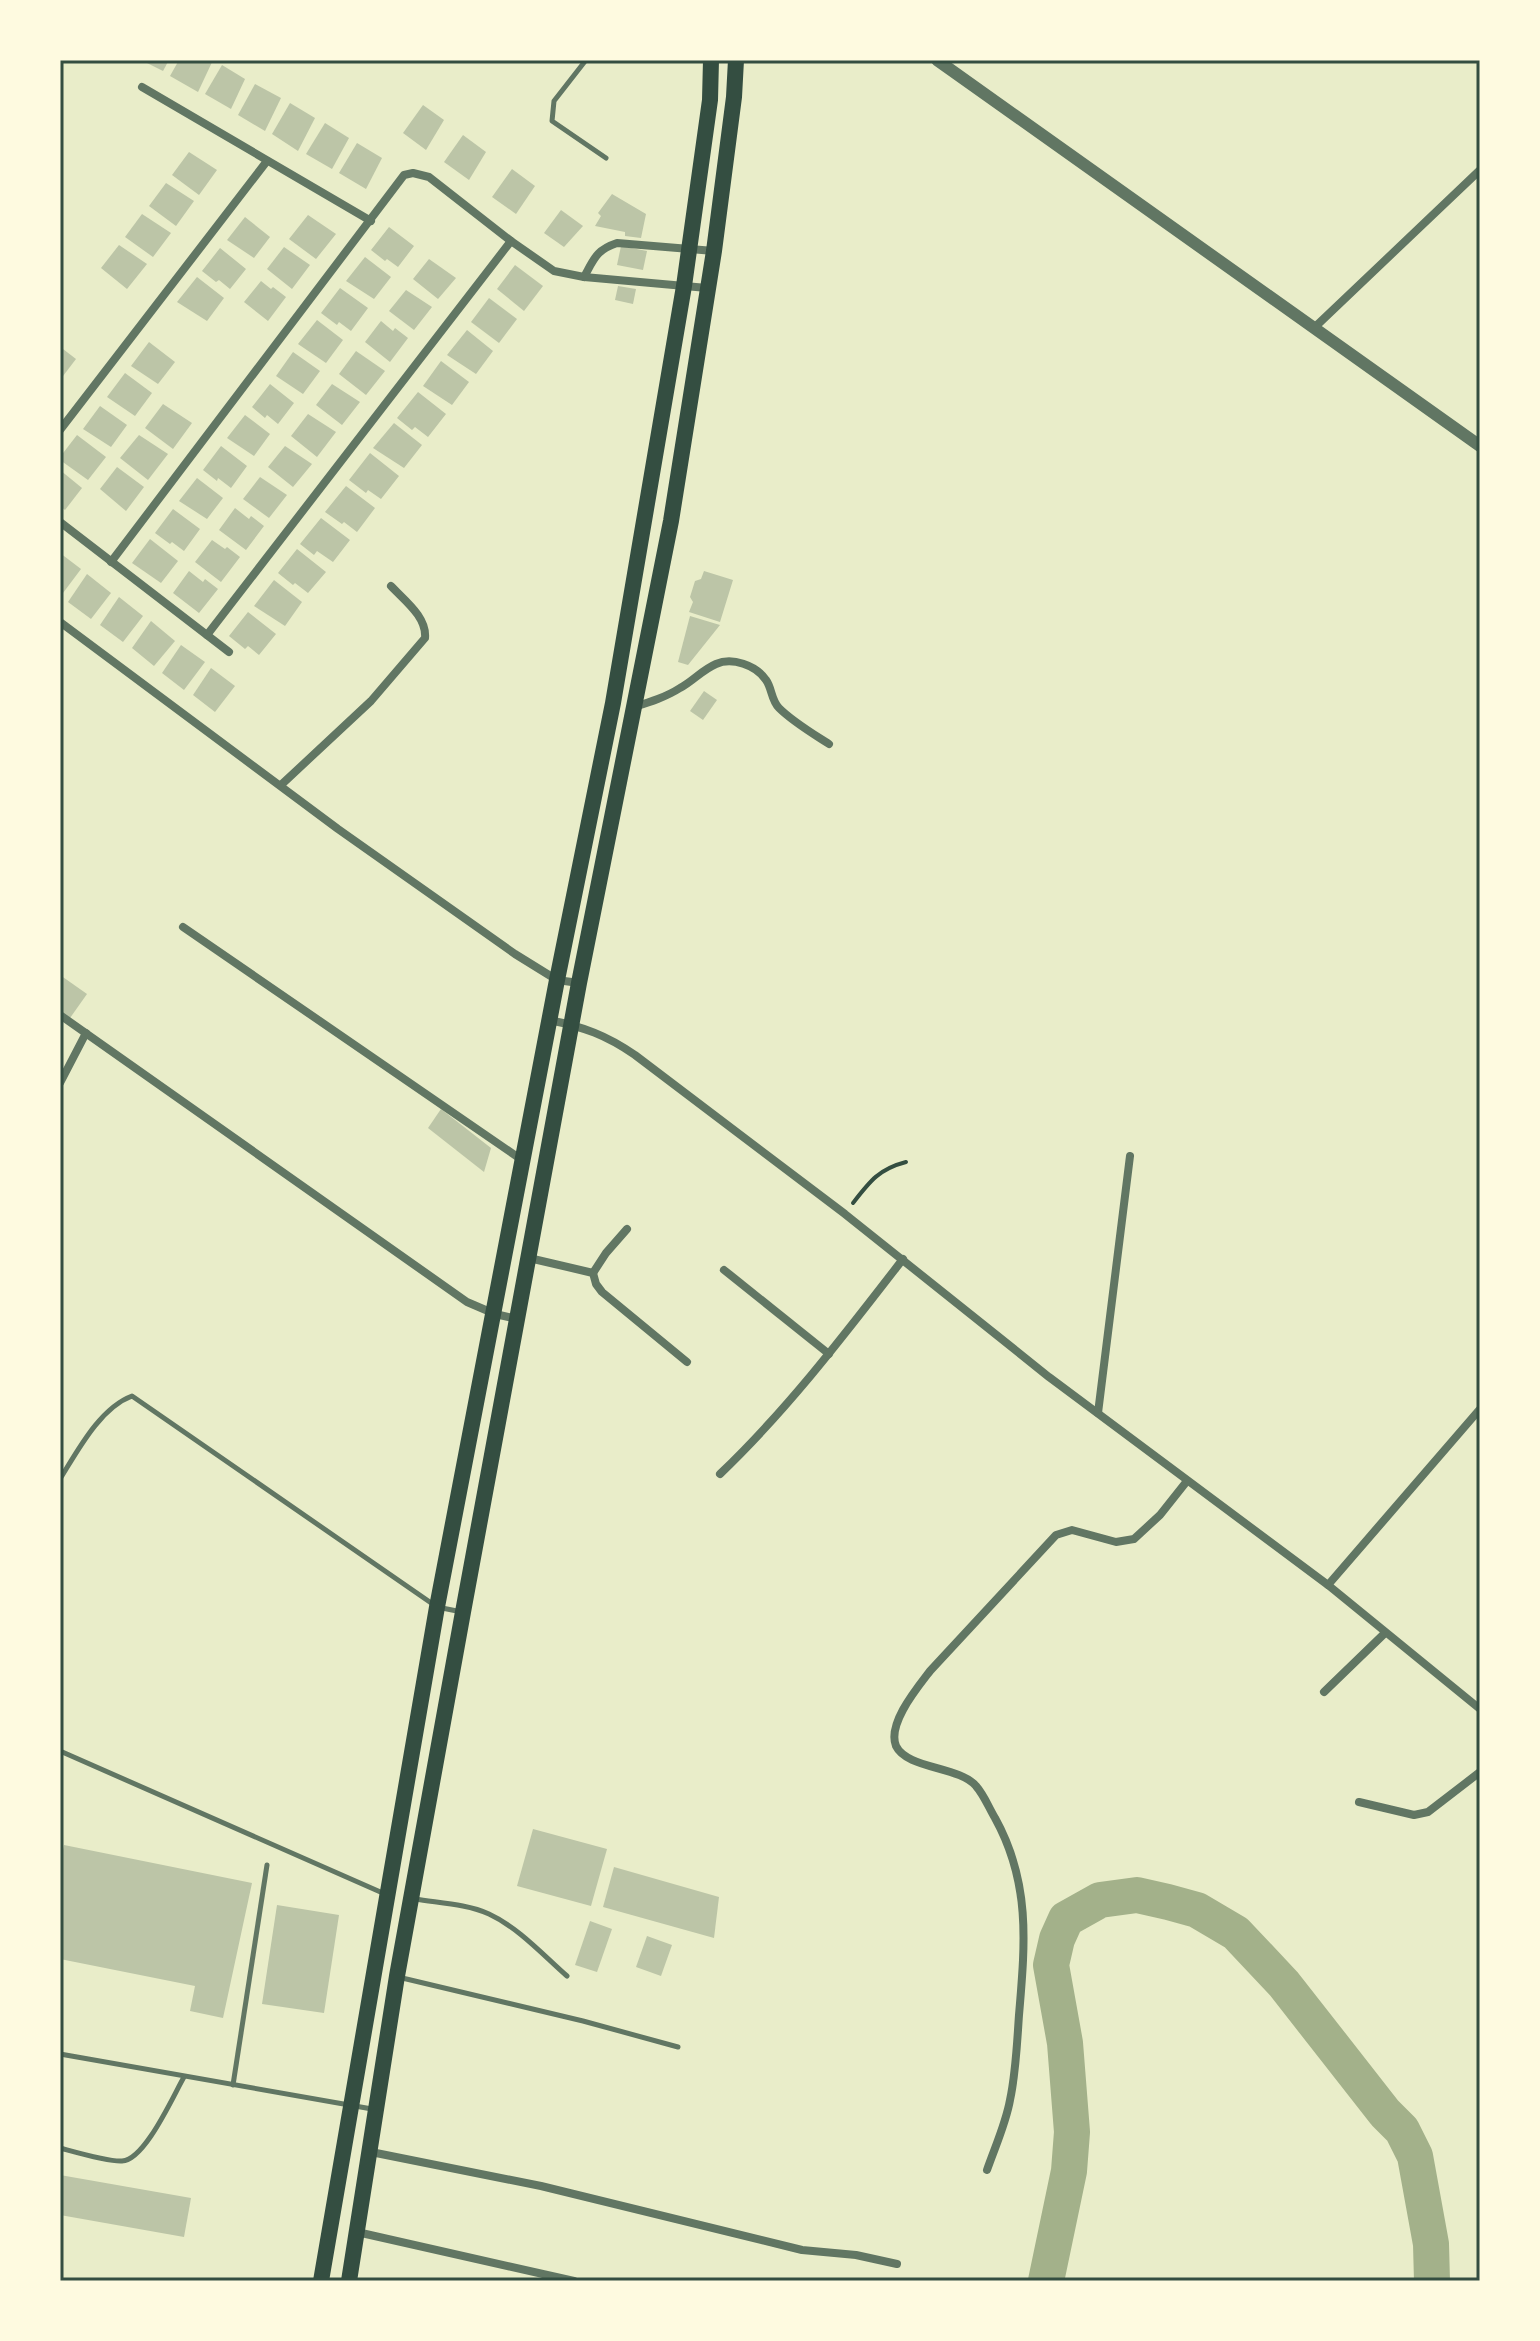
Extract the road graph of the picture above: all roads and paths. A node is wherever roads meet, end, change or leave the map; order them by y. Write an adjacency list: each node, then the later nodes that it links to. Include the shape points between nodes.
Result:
1 (586, 60): 6 (lane, via 554,101 552,121)
2 (711, 60): 11 (highway)
3 (736, 60): 12 (highway)
4 (937, 60): 16 (street)
5 (142, 87): 7 (street)
6 (606, 158)
7 (267, 161): 9 (street); 17 (street)
8 (1480, 170): 16 (street)
9 (371, 221): 10 (street, via 404,175 413,173 429,177); 22 (street)
10 (511, 241): 13 (street, via 554,271); 25 (street)
11 (689, 249): 12 (street); 13 (street, via 617,243 596,255); 14 (highway)
12 (714, 251): 15 (highway)
13 (584, 277): 14 (street)
14 (684, 286): 15 (street); 19 (highway)
15 (707, 288): 20 (highway)
16 (1315, 327): 18 (street)
17 (60, 430)
18 (1480, 446)
19 (644, 517): 20 (highway); 31 (highway)
20 (671, 521): 27 (highway)
21 (60, 522): 22 (street)
22 (111, 562): 25 (street)
23 (391, 586): 29 (street, via 421,618 425,638 371,701)
24 (60, 622): 29 (street)
25 (207, 635): 26 (street)
26 (229, 652)
27 (634, 707): 28 (street, via 674,692 716,664 737,662 766,679 776,706); 32 (highway)
28 (829, 744)
29 (281, 785): 31 (street)
30 (183, 927): 39 (street)
31 (557, 980): 32 (street); 34 (highway)
32 (579, 983): 35 (highway)
33 (60, 1015): 36 (street)
34 (549, 1020): 35 (street); 39 (highway)
35 (571, 1025): 41 (street, via 605,1036 635,1055); 43 (highway)
36 (86, 1033): 37 (street); 47 (street, via 467,1302)
37 (60, 1083)
38 (1130, 1156): 53 (street)
39 (523, 1160): 47 (highway)
40 (906, 1162): 41 (path, via 885,1168)
41 (845, 1214): 44 (street)
42 (627, 1229): 46 (street)
43 (529, 1258): 46 (street); 48 (highway)
44 (903, 1259): 49 (street); 53 (street)
45 (724, 1270): 49 (street)
46 (593, 1273): 50 (street, via 602,1292)
47 (495, 1314): 48 (street); 52 (highway)
48 (518, 1319): 54 (highway)
49 (829, 1354): 55 (street)
50 (687, 1362)
51 (1480, 1409): 58 (street)
52 (476, 1410): 54 (highway); 59 (highway)
53 (1098, 1413): 57 (street)
54 (501, 1416): 60 (highway)
55 (720, 1474)
56 (60, 1479): 59 (lane, via 106,1411 132,1396)
57 (1187, 1481): 58 (street); 80 (street, via 1134,1539 1116,1542 1072,1530 1056,1535 930,1671 895,1727 897,1749 976,1786 1016,1868 1025,1921 1016,2056 1010,2102)
58 (1328, 1585): 61 (street)
59 (437, 1607): 60 (lane); 68 (highway)
60 (463, 1612): 69 (highway)
61 (1385, 1633): 62 (street); 63 (street)
62 (1324, 1692)
63 (1480, 1709)
64 (60, 1751): 68 (lane)
65 (1480, 1772): 66 (street, via 1428,1812 1414,1815)
66 (1359, 1802)
67 (267, 1865): 75 (lane)
68 (387, 1895): 76 (highway)
69 (411, 1898): 70 (highway); 71 (lane, via 488,1914 513,1928)
70 (397, 1976): 72 (lane); 77 (highway)
71 (567, 1976)
72 (678, 2047)
73 (60, 2054): 74 (lane)
74 (184, 2076): 75 (lane); 78 (lane, via 133,2158 123,2161)
75 (233, 2085): 76 (lane)
76 (352, 2105): 77 (lane); 83 (highway)
77 (377, 2110): 79 (highway)
78 (60, 2148)
79 (371, 2152): 81 (highway); 82 (street, via 541,2186 802,2250)
80 (987, 2170)
81 (356, 2232): 84 (highway); 85 (street)
82 (897, 2264)
83 (321, 2281)
84 (349, 2281)
85 (574, 2281)

